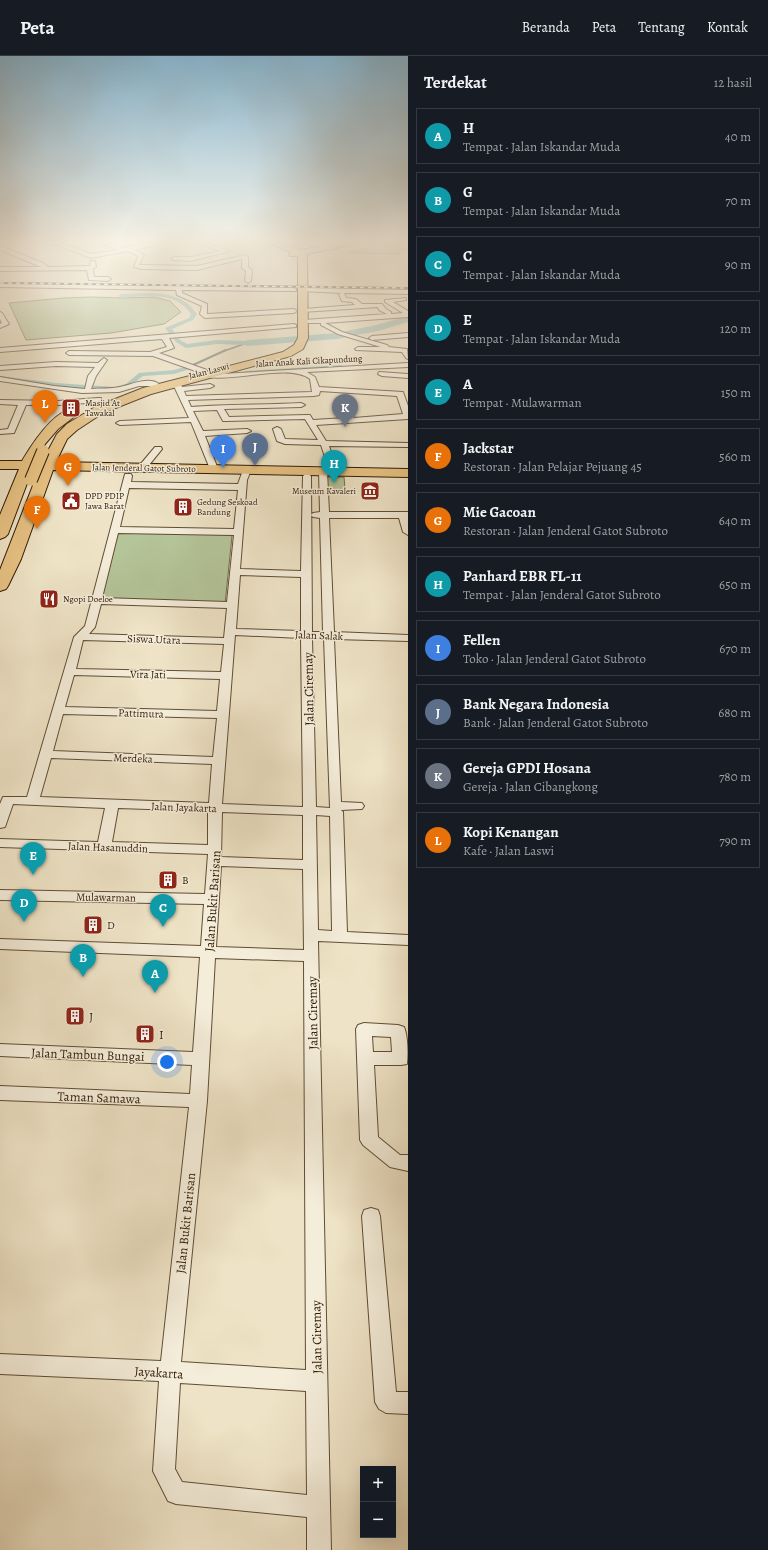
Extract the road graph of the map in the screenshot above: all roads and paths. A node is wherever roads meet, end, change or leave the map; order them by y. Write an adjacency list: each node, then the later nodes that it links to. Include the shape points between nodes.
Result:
1 (204, 311): 2 (street, via 204,316)
2 (299, 311): 3 (street); 8 (main road, Jalan Laswi)
3 (302, 311)
4 (384, 311): 7 (street)
5 (0, 314): 10 (street, via 6,324)
6 (408, 314): 7 (street)
7 (393, 316): 8 (street)
8 (299, 324): 12 (street); 31 (main road, Jalan Laswi, via 298,340 293,350 278,357)
9 (323, 324): 17 (street, via 334,331)
10 (0, 326)
11 (408, 335): 13 (street)
12 (168, 336): 15 (street); 21 (street, via 171,348)
13 (372, 338)
14 (8, 342): 15 (street, via 97,335)
15 (102, 342): 18 (street); 20 (street)
16 (358, 349): 17 (street)
17 (388, 349): 24 (street, via 404,349)
18 (0, 350)
19 (59, 353): 20 (street)
20 (106, 353): 21 (street); 27 (street)
21 (152, 353): 31 (street, Jalan Anak Kali Cikapundung)
22 (46, 354): 23 (street)
23 (33, 355)
24 (408, 357)
25 (408, 365): 28 (street, Jalan Anak Kali Cikapundung, via 369,365)
26 (0, 368): 27 (street)
27 (98, 368): 34 (street)
28 (336, 369): 29 (street, Jalan Anak Kali Cikapundung); 30 (street, via 336,372)
29 (296, 371): 31 (street, Jalan Anak Kali Cikapundung, via 281,370); 36 (street, via 310,375 315,380)
30 (408, 376)
31 (209, 377): 33 (main road, Jalan Laswi); 35 (main road, Jalan Laswi)
32 (0, 379): 35 (street, via 82,391 119,390 139,384)
33 (178, 386): 35 (main road, Jalan Laswi); 40 (street)
34 (88, 388)
35 (148, 388): 41 (main road, Jalan Laswi); 62 (main road, Jalan Laswi, via 99,410 67,431); 62 (main road, via 113,400 68,422 50,439)
36 (316, 389): 37 (street); 38 (street, via 316,393)
37 (404, 394): 49 (street)
38 (295, 395): 39 (street); 44 (street, Jalan Ciremay)
39 (234, 396): 40 (street); 45 (street)
40 (183, 398): 48 (street)
41 (95, 400): 43 (street, via 58,403 34,399); 62 (main road, Jalan Laswi, via 53,426 39,443)
42 (3, 401): 43 (street)
43 (22, 402): 56 (street, via 11,431)
44 (301, 405): 45 (street); 51 (street, Jalan Ciremay)
45 (237, 406): 47 (street)
46 (347, 406): 52 (street, via 344,409)
47 (220, 408): 48 (street); 51 (street, via 226,419)
48 (188, 409): 50 (street)
49 (408, 417): 52 (street)
50 (193, 420): 53 (street); 57 (street)
51 (309, 420): 52 (street); 58 (street, Jalan Ciremay)
52 (351, 420)
53 (120, 423)
54 (277, 429): 58 (street, via 282,442)
55 (247, 431): 57 (street)
56 (0, 432)
57 (200, 434): 66 (street)
58 (324, 443): 59 (street); 67 (street, Jalan Ciremay)
59 (408, 445)
60 (158, 449): 64 (street)
61 (0, 465): 62 (main road)
62 (37, 467): 63 (main road, via 55,461); 63 (main road, via 46,476); 65 (main road, via 15,472); 72 (main road); 80 (main road); 83 (main road, via 13,560)
63 (71, 468): 64 (main road, Jalan Jenderal Gatot Subroto); 71 (main road, Jalan Jenderal Gatot Subroto)
64 (142, 468): 66 (main road, Jalan Jenderal Gatot Subroto)
65 (0, 469)
66 (214, 469): 71 (main road, Jalan Jenderal Gatot Subroto)
67 (329, 473): 68 (main road, Jalan Jenderal Gatot Subroto); 70 (main road, Jalan Jenderal Gatot Subroto); 71 (main road, Jalan Jenderal Gatot Subroto); 74 (street, Jalan Ciremay)
68 (408, 473)
69 (307, 476): 73 (street, Jalan Ciremay)
70 (408, 476)
71 (245, 477): 76 (street, via 128,481); 77 (street, Jalan Bukit Barisan)
72 (4, 513): 79 (main road)
73 (306, 514): 74 (street); 82 (street, Jalan Ciremay)
74 (325, 515): 75 (street); 87 (street, Jalan Ciremay)
75 (405, 515): 78 (street)
76 (115, 530): 77 (street); 84 (street)
77 (239, 532): 81 (street, Jalan Bukit Barisan)
78 (408, 532)
79 (0, 534)
80 (1, 560)
81 (235, 572): 82 (street); 85 (street, Jalan Bukit Barisan)
82 (306, 574): 86 (street, Jalan Ciremay)
83 (0, 586)
84 (98, 601): 85 (street); 88 (street, via 90,627)
85 (232, 606): 89 (street, Jalan Bukit Barisan)
86 (307, 634): 87 (street, Jalan Salak); 89 (street, Jalan Salak); 101 (street, Jalan Ciremay)
87 (329, 635): 90 (street, Jalan Salak); 99 (street, Jalan Ciremay, via 335,806)
88 (79, 637): 89 (street, Siswa Utara); 91 (street)
89 (230, 637): 92 (street, Jalan Bukit Barisan)
90 (408, 638)
91 (70, 672): 92 (street, Vira Jati); 93 (street)
92 (226, 676): 94 (street, Jalan Bukit Barisan)
93 (58, 710): 94 (street, Pattimura); 95 (street)
94 (223, 715): 96 (street, Jalan Bukit Barisan)
95 (47, 754): 96 (street, Merdeka); 97 (street)
96 (219, 761): 100 (street, Jalan Bukit Barisan)
97 (32, 802): 98 (street, Jalan Jayakarta); 102 (street, via 8,800)
98 (112, 805): 100 (street, Jalan Jayakarta); 104 (street)
99 (357, 806)
100 (215, 808): 101 (street, Jalan Jayakarta); 105 (street, Jalan Bukit Barisan)
101 (310, 811): 106 (street, Jalan Ciremay); 110 (street, Jalan Jayakarta, via 336,812)
102 (0, 824)
103 (0, 843): 104 (street, Jalan Hasanuddin)
104 (104, 847): 105 (street, Jalan Hasanuddin)
105 (215, 856): 106 (street, Jalan Hasanuddin); 108 (street, Jalan Bukit Barisan)
106 (310, 865): 109 (street, Jalan Ciremay)
107 (0, 895): 108 (street, Mulawarman)
108 (212, 899): 113 (street, Jalan Bukit Barisan)
109 (310, 935): 110 (street); 114 (street, Jalan Ciremay)
110 (340, 936): 111 (street)
111 (408, 940)
112 (0, 944): 113 (street)
113 (208, 951): 114 (street); 117 (street, Jalan Bukit Barisan)
114 (312, 956): 124 (street, Jalan Ciremay)
115 (0, 1050): 117 (street, Jalan Tambun Bungai)
116 (366, 1058): 120 (street, via 369,1140 396,1162)
117 (201, 1059): 119 (street, Jalan Bukit Barisan)
118 (0, 1093): 119 (street, Taman Samawa)
119 (198, 1101): 123 (street, Jalan Bukit Barisan)
120 (408, 1163)
121 (371, 1216): 125 (street, via 386,1402)
122 (0, 1364): 123 (street, Jayakarta)
123 (170, 1372): 124 (street, Jayakarta); 126 (street, Jalan Bukit Barisan, via 164,1470 176,1494)
124 (317, 1381): 126 (street, Jalan Ciremay)
125 (408, 1403)
126 (318, 1506): 127 (street, Jalan Ciremay)
127 (319, 1550)

